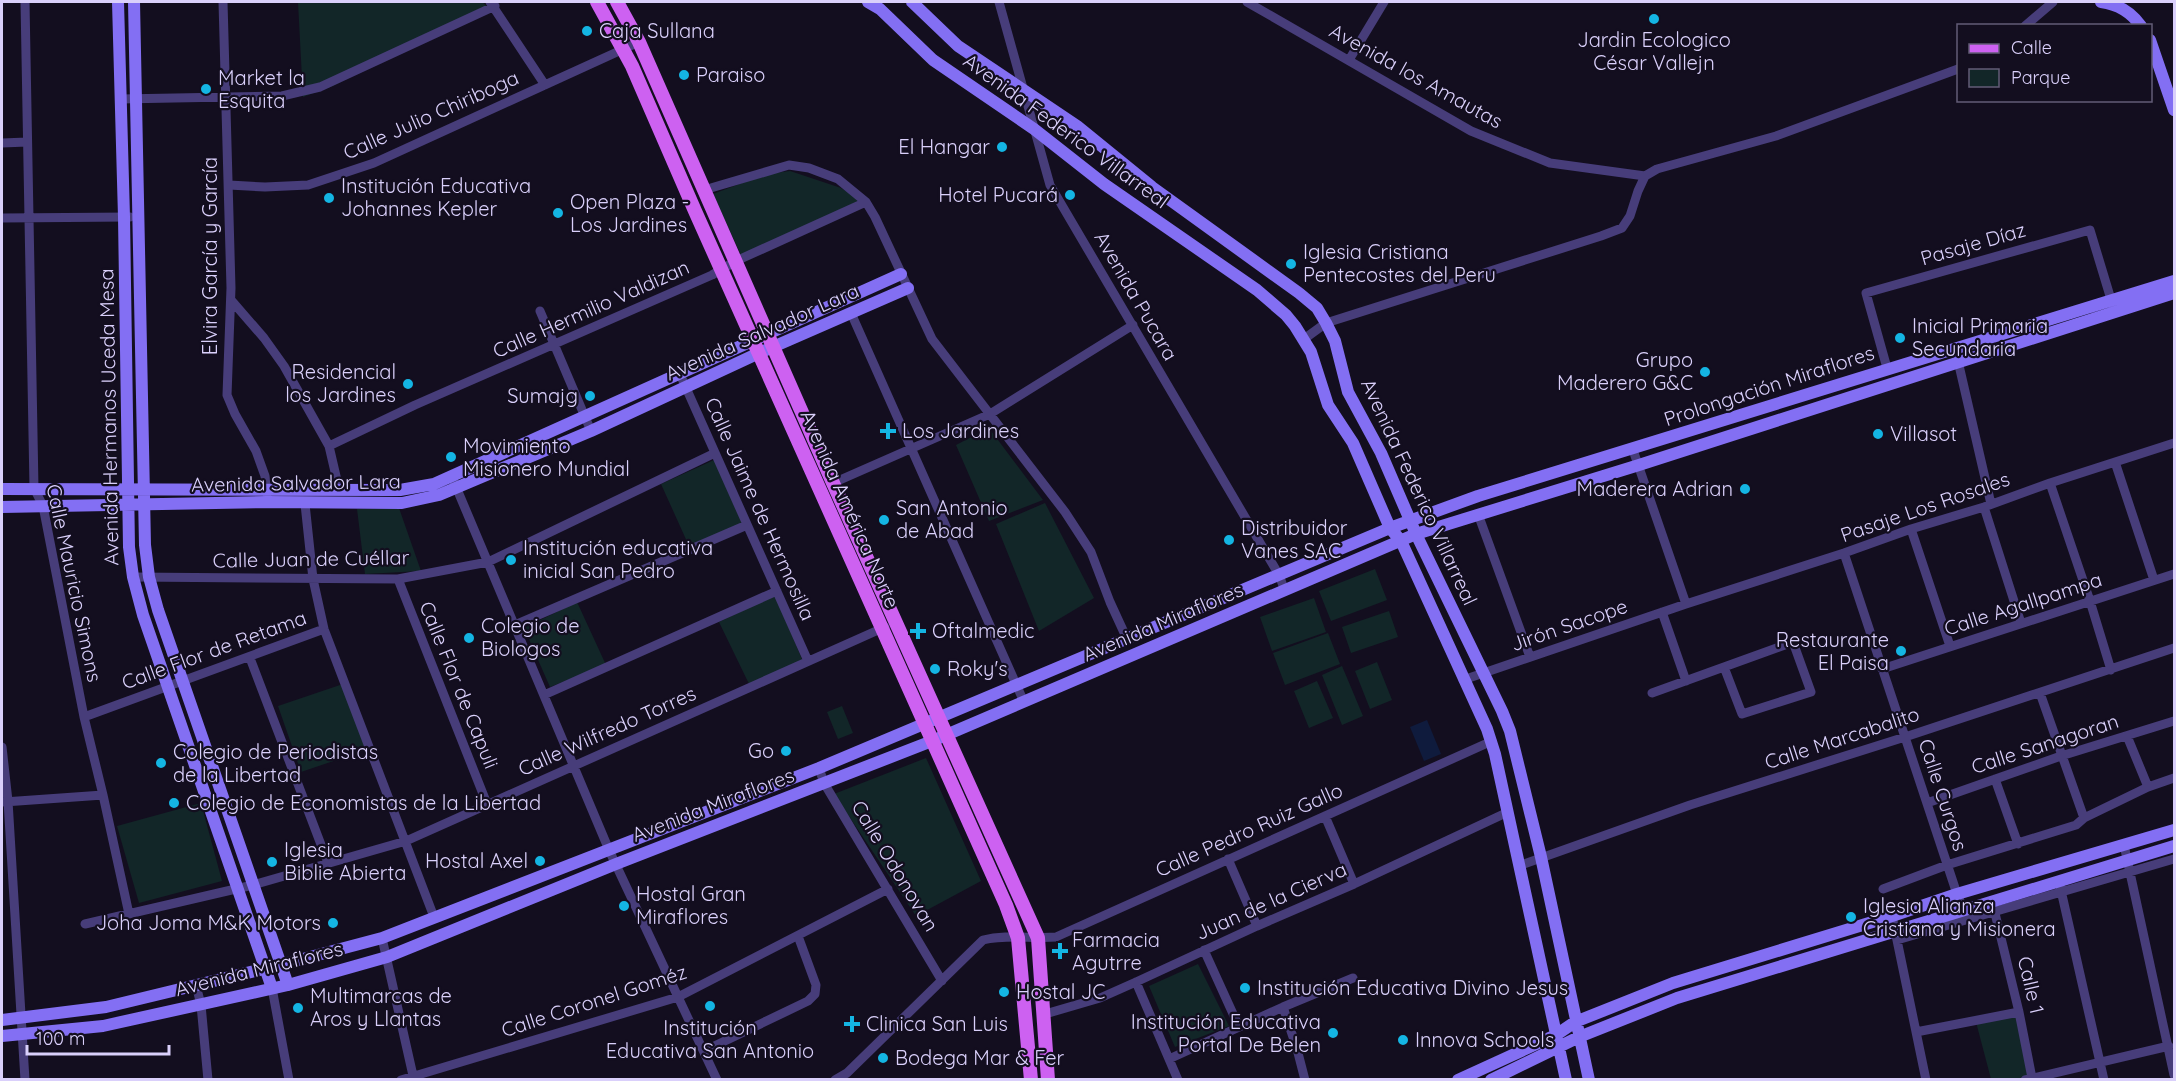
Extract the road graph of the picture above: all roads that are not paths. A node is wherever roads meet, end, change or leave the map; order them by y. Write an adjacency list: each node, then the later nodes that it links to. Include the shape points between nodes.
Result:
1 (25, 2): 29 (street, Calle Mauricio Simons)
2 (118, 2): 25 (main road, Avenida Hermanos Uceda Mesa)
3 (134, 2): 26 (main road, Avenida Hermanos Uceda Mesa)
4 (223, 2): 24 (street, Elvira García y García)
5 (597, 2): 19 (main road, Avenida América Norte)
6 (617, 2): 17 (main road, Avenida América Norte)
7 (868, 2): 28 (main road, Avenida Federico Villarreal, via 933,60)
8 (912, 2): 23 (main road, Avenida Federico Villarreal, via 958,46)
9 (999, 2): 23 (street, Avenida Pucara)
10 (1247, 2): 20 (street, Avenida los Amautas)
11 (1384, 2): 20 (street)
12 (2053, 2): 15 (street)
13 (2100, 2): 16 (main road, via 2114,4)
14 (493, 4): 22 (street); 24 (street, via 320,87 282,96)
15 (2027, 24)
16 (2140, 24)
17 (639, 42): 19 (street, Calle Julio Chiriboga); 33 (main road, Avenida América Norte)
18 (2152, 43): 27 (main road)
19 (625, 49): 22 (street, Calle Julio Chiriboga); 40 (main road, Avenida América Norte)
20 (1349, 60): 31 (street, Avenida los Amautas, via 1471,131 1551,163)
21 (1957, 70): 31 (street, via 1776,136 1657,169)
22 (545, 85): 32 (street, Calle Julio Chiriboga, via 374,163 308,185)
23 (1024, 91): 28 (street, Avenida Pucara); 50 (main road, Avenida Federico Villarreal, via 1077,126 1152,187 1299,293 1317,308)
24 (224, 97): 26 (street); 32 (street, Elvira García y García)
25 (120, 99): 26 (street); 35 (main road, Avenida Hermanos Uceda Mesa)
26 (136, 99): 36 (main road, Avenida Hermanos Uceda Mesa)
27 (2175, 110)
28 (1034, 129): 51 (street, Avenida Pucara, via 1050,185); 54 (main road, Avenida Federico Villarreal, via 1104,184 1257,290 1286,315)
29 (27, 142): 30 (street); 38 (street, Calle Mauricio Simons)
30 (2, 143)
31 (1645, 176): 50 (street, via 1622,228)
32 (229, 185): 46 (street, Elvira García y García)
33 (704, 190): 34 (street, via 789,165 838,179); 39 (main road, Avenida América Norte)
34 (866, 202): 39 (street, Calle Hermilio Valdizan); 41 (street)
35 (124, 217): 36 (street); 38 (street); 62 (main road, Avenida Hermanos Uceda Mesa)
36 (139, 217): 63 (main road, Avenida Hermanos Uceda Mesa)
37 (2, 218): 38 (street)
38 (30, 218): 78 (street, Calle Mauricio Simons)
39 (736, 261): 40 (street, Calle Hermilio Valdizan); 52 (main road, Avenida América Norte)
40 (721, 269): 53 (main road, Avenida América Norte); 55 (street, Calle Hermilio Valdizan)
41 (901, 274): 43 (street); 52 (main road, Avenida Salvador Lara)
42 (2175, 281): 45 (main road, Prolongación Miraflores)
43 (908, 288): 49 (main road, Avenida Salvador Lara); 65 (street, via 932,339)
44 (2175, 293): 48 (main road, Prolongación Miraflores)
45 (2111, 299): 48 (street); 57 (main road, Prolongación Miraflores); 60 (street, Pasaje Díaz, via 2090,230 1866,293)
46 (231, 300): 69 (street, via 284,366); 82 (street, Elvira García y García, via 228,395 256,451 266,476)
47 (540, 311): 55 (street)
48 (2115, 312): 59 (main road, Prolongación Miraflores)
49 (851, 313): 56 (main road, Avenida Salvador Lara); 70 (street)
50 (1326, 323): 54 (street); 92 (main road, Avenida Federico Villarreal, via 1335,341 1348,392 1381,453)
51 (1133, 326): 65 (street); 101 (street, Avenida Pucara)
52 (767, 333): 53 (main road, Avenida Salvador Lara); 56 (main road, Avenida América Norte)
53 (752, 339): 58 (main road, Avenida América Norte); 61 (main road, Avenida Salvador Lara)
54 (1304, 339): 94 (main road, Avenida Federico Villarreal, via 1324,396 1353,443)
55 (555, 345): 66 (street); 69 (street, Calle Hermilio Valdizan)
56 (773, 347): 58 (main road, Avenida Salvador Lara); 76 (main road, Avenida América Norte)
57 (1954, 348): 59 (street); 60 (main road, Prolongación Miraflores)
58 (759, 353): 64 (main road, Avenida Salvador Lara); 115 (main road, Avenida América Norte)
59 (1959, 362): 74 (main road, Prolongación Miraflores); 89 (street)
60 (1887, 368): 71 (main road, Prolongación Miraflores)
61 (679, 372): 64 (street, Calle Jaime de Hermosilla); 66 (main road, Avenida Salvador Lara)
62 (126, 374): 63 (main road); 79 (main road, Avenida Hermanos Uceda Mesa)
63 (142, 374): 80 (main road, Avenida Hermanos Uceda Mesa)
64 (686, 388): 67 (main road, Avenida Salvador Lara); 72 (street, Calle Jaime de Hermosilla)
65 (990, 414): 70 (street); 117 (street, via 1091,552 1110,602)
66 (585, 416): 67 (street); 75 (main road, Avenida Salvador Lara)
67 (591, 431): 75 (main road, Avenida Salvador Lara)
68 (2175, 443): 73 (street, Pasaje Los Rosales)
69 (329, 446): 83 (street)
70 (911, 450): 76 (street); 131 (street)
71 (1633, 450): 74 (street); 92 (main road, Prolongación Miraflores, via 1478,496)
72 (715, 453): 93 (street, Calle Jaime de Hermosilla); 99 (street, Calle Juan de Cuéllar)
73 (2115, 462): 77 (street, Pasaje Los Rosales); 106 (street)
74 (1639, 465): 91 (main road, Prolongación Miraflores); 110 (street)
75 (455, 483): 83 (main road, Avenida Salvador Lara, via 400,490); 85 (main road, Avenida Salvador Lara, via 402,503); 99 (street)
76 (833, 483): 112 (main road, Avenida América Norte)
77 (2050, 483): 89 (street, Pasaje Los Rosales); 109 (street)
78 (34, 488): 79 (main road, Avenida Salvador Lara); 81 (main road, Avenida Salvador Lara); 88 (street, Calle Mauricio Simons)
79 (128, 488): 80 (main road, Avenida Salvador Lara); 86 (main road, Avenida Hermanos Uceda Mesa)
80 (144, 488): 82 (main road, Avenida Salvador Lara); 87 (main road, Avenida Hermanos Uceda Mesa)
81 (2, 489)
82 (266, 489): 83 (main road, Avenida Salvador Lara); 84 (street, Elvira García y García)
83 (339, 489)
84 (267, 502): 85 (main road, Avenida Salvador Lara); 87 (main road, Avenida Salvador Lara)
85 (305, 504): 104 (street)
86 (129, 505): 87 (main road, Avenida Salvador Lara); 88 (main road, Avenida Salvador Lara); 102 (main road, Avenida Hermanos Uceda Mesa)
87 (145, 505): 103 (main road, Avenida Hermanos Uceda Mesa)
88 (43, 506): 90 (main road, Avenida Salvador Lara); 137 (street, Calle Mauricio Simons)
89 (1987, 506): 95 (street, Pasaje Los Rosales); 113 (street)
90 (2, 507)
91 (1478, 514): 96 (main road, Prolongación Miraflores); 121 (street)
92 (1411, 522): 94 (main road, Avenida Miraflores); 96 (main road, Avenida Federico Villarreal)
93 (747, 525): 107 (street, Calle Jaime de Hermosilla); 114 (street)
94 (1390, 528): 97 (main road, Avenida Federico Villarreal); 101 (main road, Avenida Miraflores)
95 (1911, 529): 98 (street, Pasaje Los Rosales); 118 (street)
96 (1416, 534): 97 (main road, Avenida Miraflores); 127 (main road, Avenida Federico Villarreal)
97 (1401, 542): 108 (main road, Avenida Miraflores); 128 (main road, Avenida Federico Villarreal)
98 (1844, 553): 110 (street, Pasaje Los Rosales); 125 (street, Calle Curgos)
99 (489, 562): 105 (street, Calle Juan de Cuéllar); 114 (street)
100 (2175, 574): 106 (street, Calle Agallpampa)
101 (1279, 575): 108 (street, Avenida Pucara); 117 (main road, Avenida Miraflores)
102 (133, 577): 103 (street, Calle Juan de Cuéllar); 132 (main road, Avenida Hermanos Uceda Mesa)
103 (149, 577): 104 (street, Calle Juan de Cuéllar); 130 (main road, Avenida Hermanos Uceda Mesa)
104 (313, 579): 105 (street, Calle Juan de Cuéllar); 116 (street)
105 (398, 579): 157 (street, Calle Flor de Capuli)
106 (2154, 580): 109 (street, Calle Agallpampa)
107 (777, 591): 123 (street, Calle Jaime de Hermosilla); 135 (street)
108 (1285, 591): 120 (main road, Avenida Miraflores)
109 (2091, 601): 113 (street, Calle Agallpampa); 126 (street)
110 (1686, 604): 111 (street, Jirón Sacope)
111 (1662, 612): 121 (street, Jirón Sacope); 129 (street)
112 (895, 622): 115 (street, Calle Wilfredo Torres); 138 (main road, Avenida América Norte)
113 (2021, 623): 118 (street, Calle Agallpampa)
114 (515, 625): 135 (street)
115 (881, 628): 123 (street, Calle Wilfredo Torres); 140 (main road, Avenida América Norte)
116 (324, 629): 122 (street, Calle Flor de Retama); 162 (street)
117 (1132, 638): 120 (main road); 131 (main road, Avenida Miraflores)
118 (1950, 646): 125 (street, Calle Agallpampa)
119 (2174, 649): 126 (street, Calle Marcabalito)
120 (1142, 651): 136 (main road, Avenida Miraflores)
121 (1530, 657): 127 (street, Jirón Sacope)
122 (250, 658): 130 (street, Calle Flor de Retama); 170 (street)
123 (808, 661): 148 (street, Calle Wilfredo Torres)
124 (1724, 667): 124 (street, via 1793,642 1810,692 1742,714); 129 (street)
125 (1882, 669): 143 (street, Calle Curgos)
126 (2111, 670): 134 (street, Calle Marcabalito)
127 (1484, 673): 128 (street, Jirón Sacope); 167 (main road, Avenida Federico Villarreal, via 1513,739)
128 (1463, 680): 145 (main road, Avenida Federico Villarreal)
129 (1686, 681): 133 (street)
130 (182, 682): 132 (street, Calle Flor de Retama); 176 (main road, Avenida Hermanos Uceda Mesa)
131 (1017, 686): 136 (street); 138 (main road, Avenida Miraflores)
132 (168, 687): 137 (street, Calle Flor de Retama); 178 (main road, Avenida Hermanos Uceda Mesa)
133 (1652, 693)
134 (2040, 693): 143 (street, Calle Marcabalito); 147 (street)
135 (544, 695): 148 (street)
136 (1024, 702): 141 (main road, Avenida Miraflores)
137 (84, 717): 154 (street, Calle Mauricio Simons)
138 (938, 719): 140 (main road, Avenida Miraflores); 141 (main road, Avenida América Norte)
139 (2175, 721): 142 (street, Calle Sanagoran)
140 (925, 725): 144 (main road, Avenida América Norte); 149 (main road, Avenida Miraflores)
141 (945, 735): 144 (main road, Avenida Miraflores); 193 (main road, Avenida América Norte)
142 (2127, 735): 147 (street, Calle Sanagoran); 153 (street)
143 (1905, 737): 156 (street, Calle Curgos); 167 (street, Calle Marcabalito)
144 (932, 741): 152 (main road, Avenida Miraflores); 192 (main road, Avenida América Norte)
145 (1491, 741): 158 (main road, Avenida Federico Villarreal); 159 (street, Calle Pedro Ruiz Gallo)
146 (2, 747): 155 (street)
147 (2061, 756): 151 (street, Calle Sanagoran); 160 (street)
148 (574, 766): 157 (street, Calle Wilfredo Torres); 166 (street)
149 (819, 768): 152 (street, Calle Odonovan); 166 (main road, Avenida Miraflores)
150 (2175, 778): 153 (street)
151 (1995, 779): 156 (street, Calle Sanagoran); 163 (street)
152 (824, 783): 171 (main road, Avenida Miraflores); 180 (street, Calle Odonovan)
153 (2148, 787): 160 (street)
154 (103, 795): 155 (street); 184 (street, Calle Mauricio Simons)
155 (4, 802): 211 (street)
156 (1927, 803): 173 (street, Calle Curgos)
157 (487, 804): 162 (street, Calle Wilfredo Torres)
158 (1508, 812): 172 (main road, Avenida Federico Villarreal); 175 (street, Juan de la Cierva)
159 (1325, 816): 168 (street, Calle Pedro Ruiz Gallo); 175 (street)
160 (2084, 818): 163 (street, via 2076,825)
161 (2175, 830): 164 (main road)
162 (406, 841): 170 (street, Calle Wilfredo Torres); 186 (street)
163 (2018, 844): 173 (street)
164 (2124, 845): 174 (street); 181 (main road)
165 (2175, 846): 174 (main road)
166 (609, 850): 171 (street); 186 (main road, Avenida Miraflores)
167 (1540, 857): 172 (street, Calle Marcabalito); 213 (main road, Avenida Federico Villarreal)
168 (1228, 859): 188 (street); 193 (street, Calle Pedro Ruiz Gallo, via 1056,937)
169 (2175, 859): 174 (street)
170 (328, 863): 176 (street, Calle Wilfredo Torres)
171 (616, 864): 195 (main road, Avenida Miraflores); 205 (street)
172 (1521, 865): 219 (main road, Avenida Federico Villarreal)
173 (1947, 865): 179 (street); 181 (street, Calle Curgos)
174 (2129, 867): 177 (main road); 220 (street)
175 (1354, 884): 188 (street, Juan de la Cierva)
176 (253, 885): 178 (street, Calle Wilfredo Torres); 196 (main road, Avenida Hermanos Uceda Mesa)
177 (2061, 886): 182 (main road); 223 (street)
178 (237, 889): 184 (street, Calle Wilfredo Torres); 197 (main road, Avenida Hermanos Uceda Mesa)
179 (1883, 889)
180 (888, 890): 190 (street, Calle Coronel Goméz); 199 (street, Calle Odonovan)
181 (1957, 894): 183 (street, Calle Curgos); 185 (main road)
182 (1993, 906): 183 (main road); 189 (street); 209 (street, Calle 1)
183 (1964, 910): 189 (main road)
184 (129, 914): 187 (street, Calle Wilfredo Torres)
185 (1892, 916): 189 (street); 201 (main road)
186 (434, 917): 191 (main road, Avenida Miraflores)
187 (85, 924)
188 (1257, 926): 194 (street, Juan de la Cierva)
189 (1896, 935): 206 (main road); 215 (street)
190 (798, 936): 205 (street, Calle Coronel Goméz); 221 (street, via 816,985 814,994 808,1001)
191 (382, 938): 195 (street); 196 (main road, Avenida Miraflores)
192 (1018, 938): 193 (street, Calle Pedro Ruiz Gallo); 199 (street, Calle Pedro Ruiz Gallo, via 983,940); 234 (main road, Avenida América Norte)
193 (1038, 938): 210 (main road, Avenida América Norte)
194 (1204, 950): 200 (street, Juan de la Cierva); 214 (street)
195 (387, 957): 203 (main road, Avenida Miraflores); 226 (street)
196 (280, 965): 197 (main road, Avenida Miraflores); 203 (main road, Avenida Hermanos Uceda Mesa)
197 (265, 968): 202 (main road, Avenida Miraflores); 204 (main road, Avenida Hermanos Uceda Mesa)
198 (1353, 978): 208 (street)
199 (942, 981): 233 (street, Calle Pedro Ruiz Gallo)
200 (1136, 982): 210 (street, Juan de la Cierva, via 1100,998); 222 (street)
201 (1673, 983): 206 (main road); 213 (main road)
202 (196, 985): 207 (street); 211 (main road, Avenida Miraflores, via 106,1007)
203 (288, 985): 204 (main road, Avenida Miraflores)
204 (272, 988): 207 (main road, Avenida Miraflores); 230 (street)
205 (678, 997): 221 (street); 226 (street, Calle Coronel Goméz)
206 (1677, 998): 218 (main road)
207 (201, 1005): 216 (main road, Avenida Miraflores, via 104,1026); 229 (street)
208 (1283, 1007): 214 (street); 237 (street)
209 (2019, 1012): 215 (street); 227 (street, Calle 1)
210 (1045, 1014): 235 (main road, Avenida América Norte)
211 (21, 1018): 212 (main road, Avenida Miraflores); 216 (street)
212 (2, 1020)
213 (1575, 1022): 218 (main road, Avenida Federico Villarreal); 219 (main road)
214 (1239, 1027): 222 (street)
215 (1916, 1032): 242 (street)
216 (21, 1034): 217 (main road, Avenida Miraflores); 228 (street)
217 (2, 1036)
218 (1579, 1037): 219 (main road); 241 (main road, Avenida Federico Villarreal)
219 (1557, 1042): 225 (main road); 239 (main road); 240 (main road, Avenida Federico Villarreal)
220 (2169, 1046): 223 (street); 224 (street)
221 (704, 1051): 232 (street)
222 (1169, 1059): 236 (street)
223 (2102, 1063): 227 (street); 243 (street)
224 (2175, 1075)
225 (1475, 1076): 238 (main road)
226 (414, 1078): 231 (street, Calle Coronel Goméz)
227 (2028, 1079)
228 (25, 1080)
229 (208, 1080)
230 (289, 1080)
231 (401, 1080)
232 (717, 1080)
233 (836, 1080)
234 (1031, 1080)
235 (1048, 1080)
236 (1178, 1080)
237 (1305, 1080)
238 (1458, 1080)
239 (1491, 1080)
240 (1566, 1080)
241 (1589, 1080)
242 (1926, 1080)
243 (2104, 1080)

